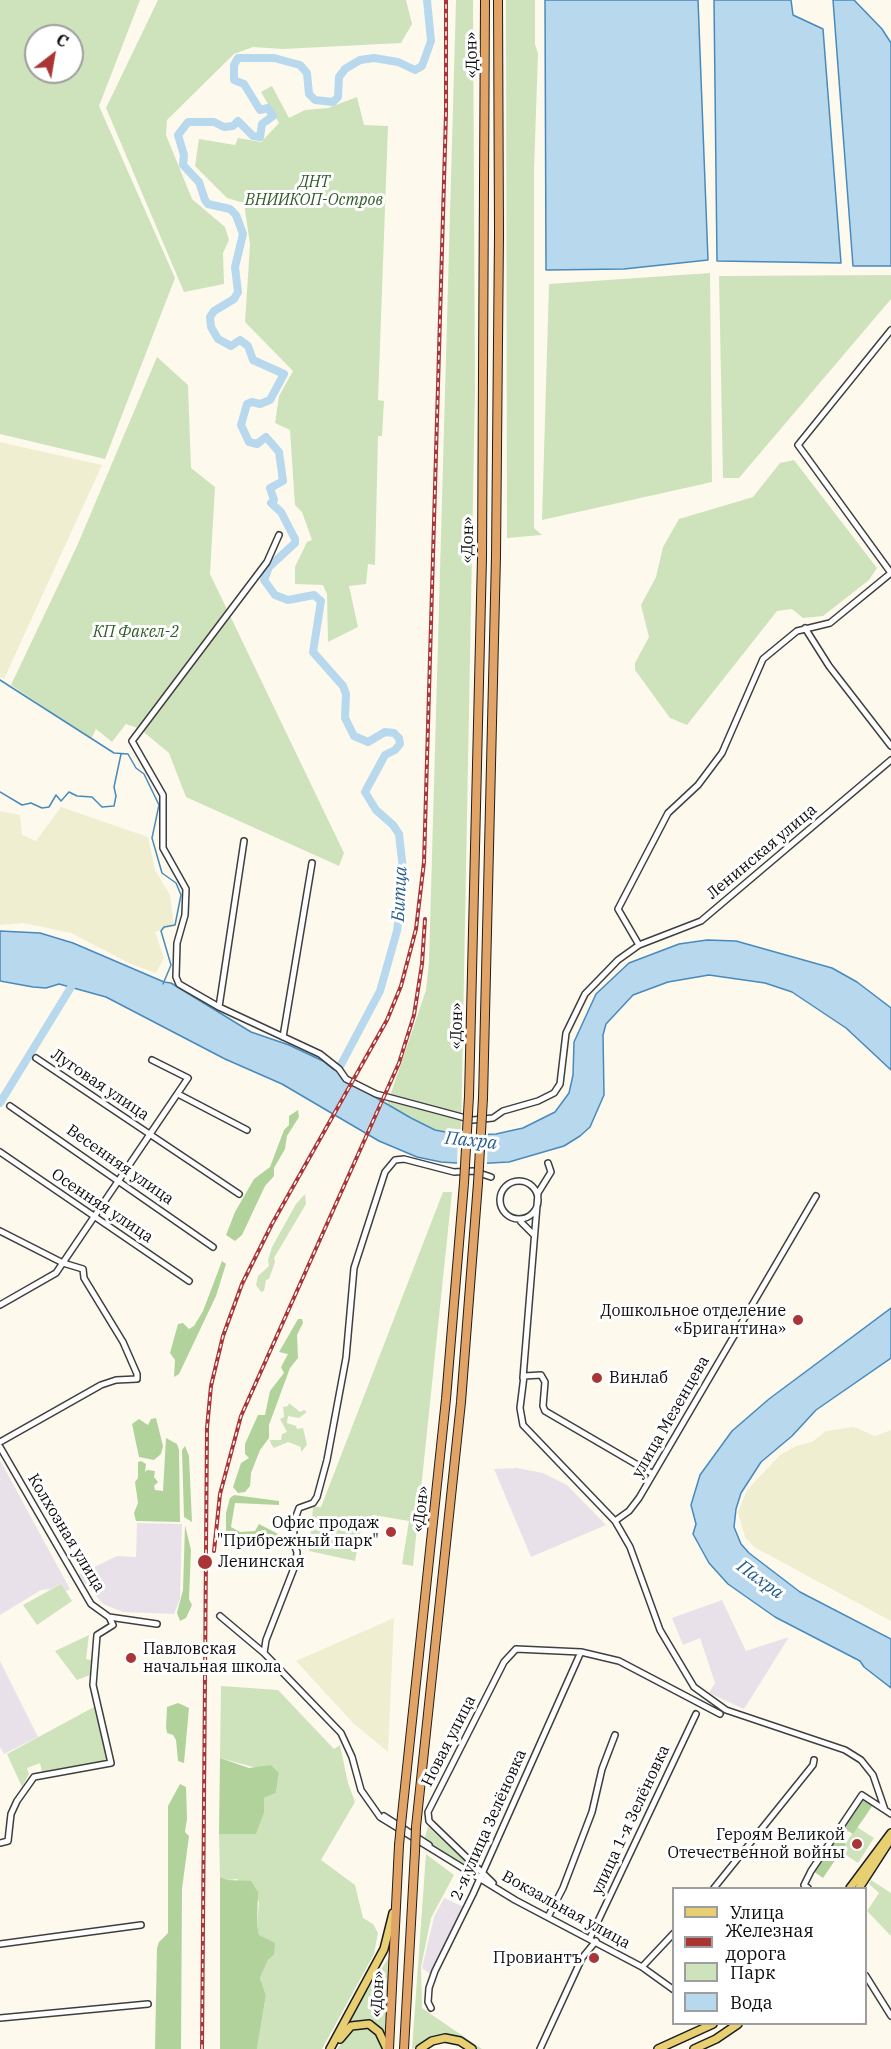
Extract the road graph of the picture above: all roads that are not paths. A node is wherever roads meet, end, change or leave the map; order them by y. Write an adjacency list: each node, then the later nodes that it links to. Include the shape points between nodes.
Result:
1 (485, 0): 62 (highway, «Дон», bridge, via 483,443 469,1096 446,1399)
2 (498, 0): 80 (highway, «Дон», bridge, via 496,556 483,1098 461,1402 416,1827)
3 (891, 330): 5 (street, via 798,446)
4 (279, 535): 12 (street, Ленинская улица, via 267,562 132,741 163,795 163,848 186,889 176,977 179,984)
5 (891, 573): 6 (street, via 830,622)
6 (805, 628): 7 (street); 11 (street, via 763,659 722,753 698,785 668,813 633,878 618,909)
7 (891, 746)
8 (891, 760): 11 (street, Ленинская улица, via 701,921)
9 (244, 841): 12 (street)
10 (312, 863): 13 (street)
11 (639, 945): 13 (street, Ленинская улица, via 618,960 585,994 566,1033 563,1078 554,1092 492,1118 443,1113 376,1094 346,1079 320,1054)
12 (219, 1007): 13 (street, Ленинская улица)
13 (283, 1037)
14 (36, 1058): 19 (street, Луговая улица)
15 (152, 1060): 16 (street, via 188,1078)
16 (178, 1094): 18 (street); 19 (street, Луговая улица)
17 (10, 1106): 24 (street, Весенняя улица)
18 (247, 1130)
19 (150, 1134): 24 (street, Луговая улица); 26 (street, Луговая улица)
20 (0, 1152): 29 (street, Осенняя улица)
21 (548, 1163): 23 (street, via 551,1172)
22 (491, 1177): 45 (street, via 404,1159 395,1160 385,1172 354,1268 346,1358 327,1460 314,1503 299,1508 295,1519 296,1563)
23 (545, 1179): 25 (street); 28 (street)
24 (118, 1180): 29 (street, Луговая улица); 33 (street, Весенняя улица)
25 (528, 1181): 28 (street, via 536,1190); 30 (street, via 510,1182 501,1198 509,1218)
26 (239, 1194)
27 (816, 1196): 40 (street, улица Мезенцева)
28 (537, 1203): 30 (street, via 528,1219); 32 (street)
29 (95, 1218): 34 (street, Луговая улица); 35 (street, Осенняя улица)
30 (521, 1221): 32 (street)
31 (0, 1231): 34 (street)
32 (534, 1236): 37 (street)
33 (213, 1247)
34 (63, 1263): 36 (street, Луговая улица, via 56,1273); 38 (street, via 83,1269 84,1278 123,1342 137,1379 101,1385)
35 (189, 1281)
36 (0, 1305)
37 (523, 1380): 40 (street, via 527,1374 541,1375 545,1382 544,1409); 41 (street, via 520,1414 525,1429)
38 (0, 1442)
39 (0, 1447): 43 (street, Колхозная улица, via 91,1604)
40 (653, 1474): 41 (street, улица Мезенцева, via 632,1507)
41 (615, 1521): 51 (street, via 630,1547 660,1630 694,1687 726,1710 845,1750 861,1760 873,1775)
42 (220, 1616): 45 (street)
43 (109, 1617): 44 (street); 55 (street, via 113,1625 98,1635 93,1685 111,1763 33,1777 11,1814 8,1842)
44 (157, 1624)
45 (264, 1653): 56 (street, Вокзальная улица, via 341,1733 368,1804 443,1856)
46 (580, 1653): 48 (street, Новая улица, via 619,1661); 56 (street, 2-я улица Зелёновка); 56 (street, Новая улица, via 516,1649 506,1659 428,1812 429,1821)
47 (696, 1714): 66 (street, улица 1-я Зелёновка)
48 (720, 1714)
49 (615, 1735): 63 (street, via 592,1812)
50 (814, 1760): 57 (street)
51 (885, 1810): 52 (street); 58 (street, via 862,1795 810,1871 804,1885)
52 (891, 1814)
53 (891, 1833): 59 (main road)
54 (891, 1838): 60 (main road)
55 (0, 1843)
56 (481, 1875): 61 (street, Новая улица); 72 (street, 2-я улица Зелёновка, via 435,1971 429,1988)
57 (715, 1887)
58 (807, 1887)
59 (851, 1887)
60 (860, 1887)
61 (498, 1888): 63 (street, Вокзальная улица)
62 (396, 1902): 78 (main road, via 384,1948); 79 (highway, «Дон»)
63 (548, 1917): 66 (street, Вокзальная улица)
64 (141, 1925): 67 (street)
65 (672, 1935): 68 (street)
66 (593, 1940): 68 (street, Вокзальная улица); 83 (street, улица 1-я Зелёновка)
67 (0, 1944)
68 (642, 1966): 70 (street, Вокзальная улица)
69 (867, 1978): 73 (street)
70 (672, 1988)
71 (148, 2004): 74 (street)
72 (431, 2008)
73 (891, 2016)
74 (0, 2018)
75 (737, 2025): 77 (main road)
76 (700, 2028): 84 (main road)
77 (716, 2039): 85 (main road); 86 (main road)
78 (332, 2049): 79 (main road, via 347,2030 362,2023 379,2032)
79 (388, 2049)
80 (404, 2049)
81 (420, 2049): 82 (main road, via 445,2038)
82 (472, 2049)
83 (540, 2049)
84 (658, 2049)
85 (694, 2049)
86 (708, 2049)

